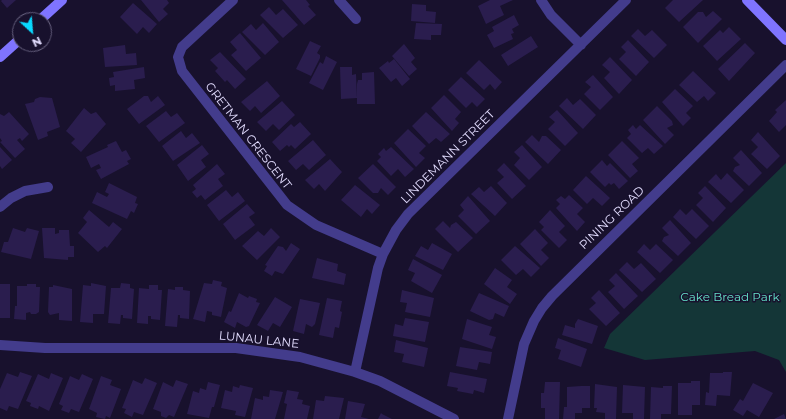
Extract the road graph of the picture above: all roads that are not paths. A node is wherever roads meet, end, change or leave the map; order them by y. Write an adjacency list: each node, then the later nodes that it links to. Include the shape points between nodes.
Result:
1 (62, 0): 7 (street)
2 (233, 0): 16 (street, GRETMAN CRESCENT, via 182,47 178,57 182,72 286,205 312,223)
3 (339, 0): 8 (street)
4 (541, 0): 10 (street, via 551,15)
5 (626, 0): 10 (street, LINDEMANN STREET)
6 (747, 0): 9 (street)
7 (49, 12)
8 (356, 19)
9 (786, 40)
10 (581, 45): 16 (street, LINDEMANN STREET, via 408,214)
11 (12, 46): 12 (street)
12 (0, 57)
13 (786, 65): 20 (street, PINING ROAD, via 542,308 524,344)
14 (48, 187): 15 (street, via 25,191)
15 (0, 207)
16 (383, 254): 18 (street, LINDEMANN STREET)
17 (0, 345): 18 (street, LUNAU LANE, via 45,348 236,348 300,357)
18 (356, 372): 19 (street, LUNAU LANE, via 380,381)
19 (454, 419)
20 (508, 419)

